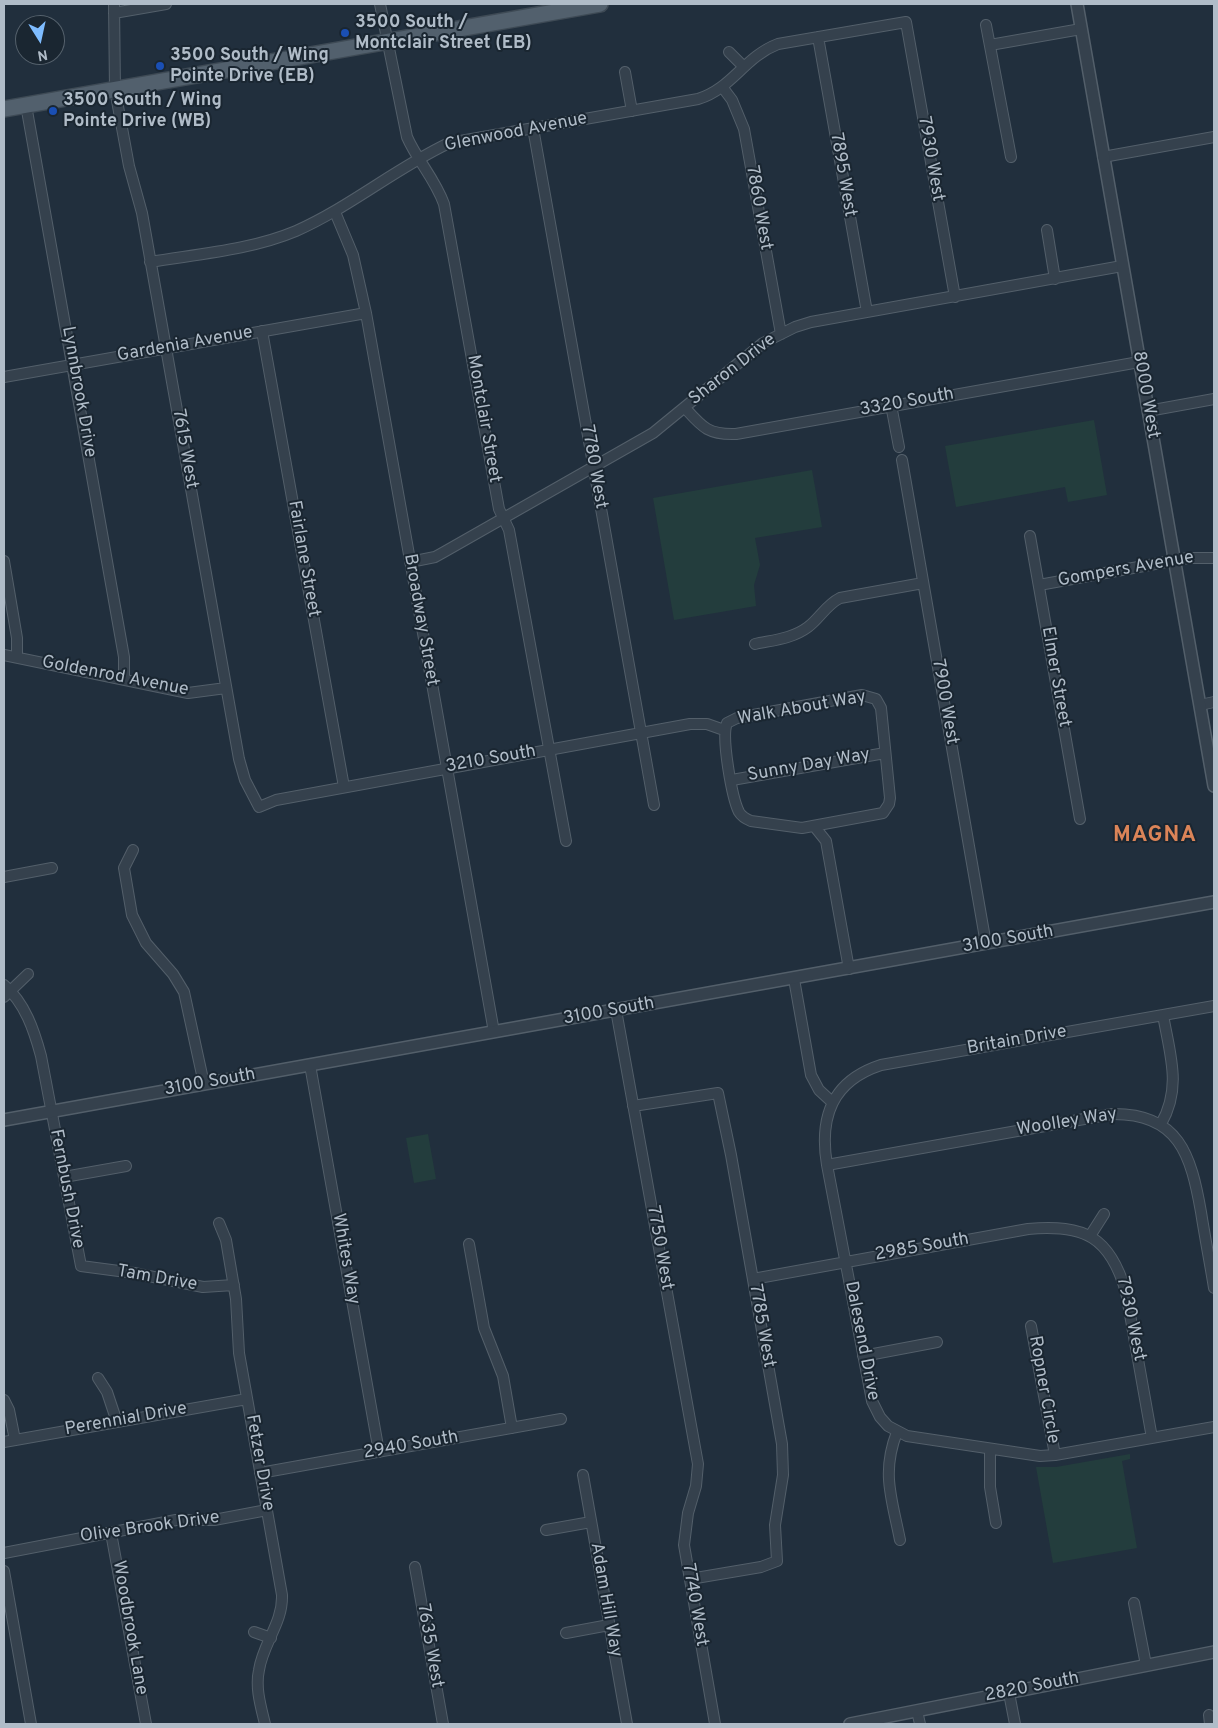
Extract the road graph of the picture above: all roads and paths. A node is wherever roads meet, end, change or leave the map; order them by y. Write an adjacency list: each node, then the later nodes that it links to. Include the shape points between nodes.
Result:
1 (166, 4): 5 (street)
2 (380, 4): 10 (street, Montclair Street)
3 (600, 4): 10 (main road)
4 (1077, 4): 8 (street, 8000 West)
5 (114, 8): 16 (street, 7615 West)
6 (906, 22): 9 (street, Glenwood Avenue); 30 (street, 7930 West)
7 (986, 25): 11 (street)
8 (1081, 29): 11 (street); 23 (street, 8000 West)
9 (818, 37): 13 (street, Glenwood Avenue, via 765,49); 31 (street, 7895 West)
10 (388, 41): 16 (main road); 24 (street, Montclair Street, via 407,137)
11 (990, 45): 22 (street)
12 (729, 52): 13 (street)
13 (744, 67): 15 (street, Glenwood Avenue)
14 (625, 72): 19 (street)
15 (723, 88): 19 (street, Glenwood Avenue, via 698,99); 34 (street, 7860 West, via 732,100 744,129)
16 (115, 90): 17 (main road); 27 (street, 7615 West)
17 (26, 105): 18 (main road); 37 (street, Lynnbrook Drive)
18 (4, 109)
19 (632, 110): 20 (street, Glenwood Avenue)
20 (533, 128): 24 (street, Glenwood Avenue, via 449,143); 45 (street, 7780 West)
21 (1214, 137): 23 (street)
22 (1011, 157)
23 (1103, 157): 28 (street, 8000 West)
24 (419, 159): 25 (street, Glenwood Avenue); 46 (street, Montclair Street, via 434,180 444,204 498,509)
25 (335, 212): 27 (street, Glenwood Avenue, via 276,238); 32 (street, Broadway Street, via 353,255)
26 (1046, 230): 29 (street)
27 (150, 262): 35 (street, 7615 West)
28 (1122, 266): 29 (street, Sharon Drive); 36 (street, 8000 West)
29 (1055, 279): 30 (street, Sharon Drive)
30 (955, 297): 31 (street, Sharon Drive)
31 (867, 312): 34 (street, Sharon Drive, via 811,322)
32 (366, 313): 33 (street, Gardenia Avenue); 51 (street, Broadway Street)
33 (262, 331): 35 (street, Gardenia Avenue); 68 (street, Fairlane Street)
34 (781, 334): 41 (street, Sharon Drive, via 746,356)
35 (166, 349): 37 (street, Gardenia Avenue); 58 (street, 7615 West)
36 (1139, 362): 40 (street, 3320 South); 42 (street, 8000 West)
37 (73, 365): 38 (street, Gardenia Avenue); 57 (street, Lynnbrook Drive, via 124,657)
38 (4, 377)
39 (1214, 399): 42 (street)
40 (891, 405): 41 (street, 3320 South, via 721,434 700,425); 43 (street)
41 (685, 408): 45 (street, Sharon Drive, via 653,433)
42 (1148, 411): 50 (street, 8000 West)
43 (899, 447)
44 (902, 460): 52 (street, 7900 West)
45 (593, 468): 46 (street, Sharon Drive); 62 (street, 7780 West)
46 (504, 519): 51 (street, Sharon Drive, via 435,557); 63 (street, Montclair Street, via 509,530)
47 (1030, 536): 53 (street, Elmer Street)
48 (1214, 558): 50 (street, Gompers Avenue)
49 (4, 561): 56 (street, via 17,638)
50 (1174, 561): 53 (street, Gompers Avenue); 60 (street, 8000 West)
51 (410, 562): 65 (street, Broadway Street)
52 (923, 582): 54 (street, via 840,598 795,634); 80 (street, 7900 West)
53 (1039, 585): 71 (street, Elmer Street)
54 (755, 644)
55 (4, 655): 56 (street, Goldenrod Avenue)
56 (17, 657): 57 (street, Goldenrod Avenue)
57 (124, 680): 58 (street, Goldenrod Avenue, via 188,693)
58 (226, 688): 70 (street, 7615 West, via 242,770)
59 (1214, 702): 60 (street)
60 (1200, 705): 67 (street, 8000 West)
61 (726, 726): 62 (street, 3210 South, via 707,724); 64 (street, Walk About Way, via 737,718 862,695 876,699 881,708); 66 (street)
62 (642, 733): 63 (street, 3210 South); 69 (street, 7780 West)
63 (548, 750): 65 (street, 3210 South); 74 (street, Montclair Street)
64 (885, 752): 66 (street, Sunny Day Way); 72 (street, via 890,798 887,808 876,815)
65 (447, 768): 68 (street, 3210 South); 88 (street, Broadway Street)
66 (732, 780): 73 (street, via 737,806 744,818 802,828)
67 (1214, 786)
68 (344, 787): 70 (street, 3210 South, via 276,800)
69 (654, 805)
70 (259, 807)
71 (1080, 819)
72 (835, 823): 73 (street); 75 (street)
73 (814, 826): 75 (street)
74 (566, 841)
75 (826, 841): 81 (street)
76 (133, 850): 90 (street, via 124,868 132,914 146,944 173,974 184,992)
77 (52, 868): 78 (street)
78 (4, 877)
79 (1214, 902): 80 (street, 3100 South)
80 (986, 944): 81 (street, 3100 South)
81 (849, 969): 83 (street, 3100 South)
82 (28, 974): 84 (street)
83 (794, 979): 86 (street, 3100 South); 91 (street, via 811,1075 819,1090)
84 (6, 991): 93 (street, Fernbush Drive, via 34,1029)
85 (1214, 1006): 87 (street, Britain Drive)
86 (616, 1010): 88 (street, 3100 South); 92 (street, 7750 West)
87 (1163, 1015): 91 (street, Britain Drive, via 881,1065 852,1079); 95 (street, via 1174,1084 1169,1111)
88 (494, 1032): 89 (street, 3100 South)
89 (310, 1065): 90 (street, 3100 South); 123 (street, Whites Way)
90 (204, 1084): 93 (street, 3100 South)
91 (832, 1102): 96 (street, Dalesend Drive, via 824,1131)
92 (633, 1106): 105 (street, 7785 West, via 718,1093); 127 (street, 7750 West, via 698,1464)
93 (51, 1112): 94 (street, 3100 South); 98 (street, Fernbush Drive)
94 (4, 1120)
95 (1161, 1124): 96 (street, Woolley Way, via 1144,1117 1112,1114); 107 (street, Woolley Way, via 1180,1142 1191,1164)
96 (827, 1165): 103 (street, Dalesend Drive)
97 (126, 1166): 98 (street)
98 (64, 1177): 104 (street, Fernbush Drive)
99 (1104, 1214): 101 (street)
100 (219, 1223): 106 (street, Fetzer Drive)
101 (1090, 1236): 103 (street, 2985 South, via 1065,1228 1028,1229); 119 (street, 7930 West, via 1110,1254 1120,1269)
102 (469, 1244): 117 (street, via 484,1328 503,1376)
103 (846, 1262): 105 (street, 2985 South); 110 (street, Dalesend Drive)
104 (81, 1266): 106 (street, Tam Drive, via 203,1287)
105 (753, 1278): 137 (street, 7785 West, via 782,1444 783,1475 775,1525 777,1560 760,1567)
106 (234, 1285): 112 (street, Fetzer Drive, via 239,1353)
107 (1214, 1288)
108 (1031, 1326): 124 (street, Ropner Circle)
109 (937, 1342): 110 (street)
110 (863, 1356): 118 (street, Dalesend Drive, via 875,1409)
111 (98, 1378): 115 (street)
112 (248, 1399): 115 (street, Perennial Drive); 125 (street, Fetzer Drive)
113 (4, 1400): 120 (street)
114 (561, 1419): 117 (street, 2940 South)
115 (118, 1422): 120 (street, Perennial Drive)
116 (1214, 1427): 119 (street, Dalesend Drive)
117 (512, 1428): 123 (street, 2940 South)
118 (897, 1432): 122 (street, Dalesend Drive, via 917,1439); 133 (street, via 888,1464)
119 (1152, 1438): 124 (street, Dalesend Drive)
120 (15, 1440): 121 (street, Perennial Drive)
121 (4, 1442)
122 (990, 1450): 124 (street, Dalesend Drive); 130 (street, via 990,1487)
123 (379, 1452): 125 (street, 2940 South)
124 (1055, 1455)
125 (260, 1473): 128 (street, Fetzer Drive)
126 (583, 1476): 129 (street, Adam Hill Way)
127 (696, 1486): 137 (street, 7740 West, via 684,1545)
128 (267, 1510): 132 (street, Olive Brook Drive, via 214,1520 176,1520); 142 (street, Fetzer Drive, via 282,1605)
129 (591, 1522): 131 (street); 139 (street, Adam Hill Way)
130 (996, 1523)
131 (546, 1530)
132 (112, 1533): 134 (street, Olive Brook Drive); 148 (street, Woodbrook Lane)
133 (900, 1540)
134 (4, 1553)
135 (415, 1567): 150 (street, 7635 West)
136 (4, 1570): 147 (street)
137 (690, 1579): 152 (street, 7740 West)
138 (1134, 1603): 144 (street)
139 (609, 1625): 141 (street); 151 (street, Adam Hill Way)
140 (254, 1632): 142 (street)
141 (566, 1633)
142 (271, 1638): 149 (street, Fetzer Drive, via 263,1654 258,1680)
143 (1214, 1652): 144 (street, 2820 South)
144 (1146, 1665): 145 (street, 2820 South)
145 (1009, 1693): 146 (street, 2820 South); 155 (street)
146 (918, 1711): 153 (street, 2820 South); 154 (street)
147 (31, 1724)
148 (146, 1724)
149 (265, 1724)
150 (443, 1724)
151 (627, 1724)
152 (715, 1724)
153 (850, 1724)
154 (920, 1724)
155 (1015, 1724)

